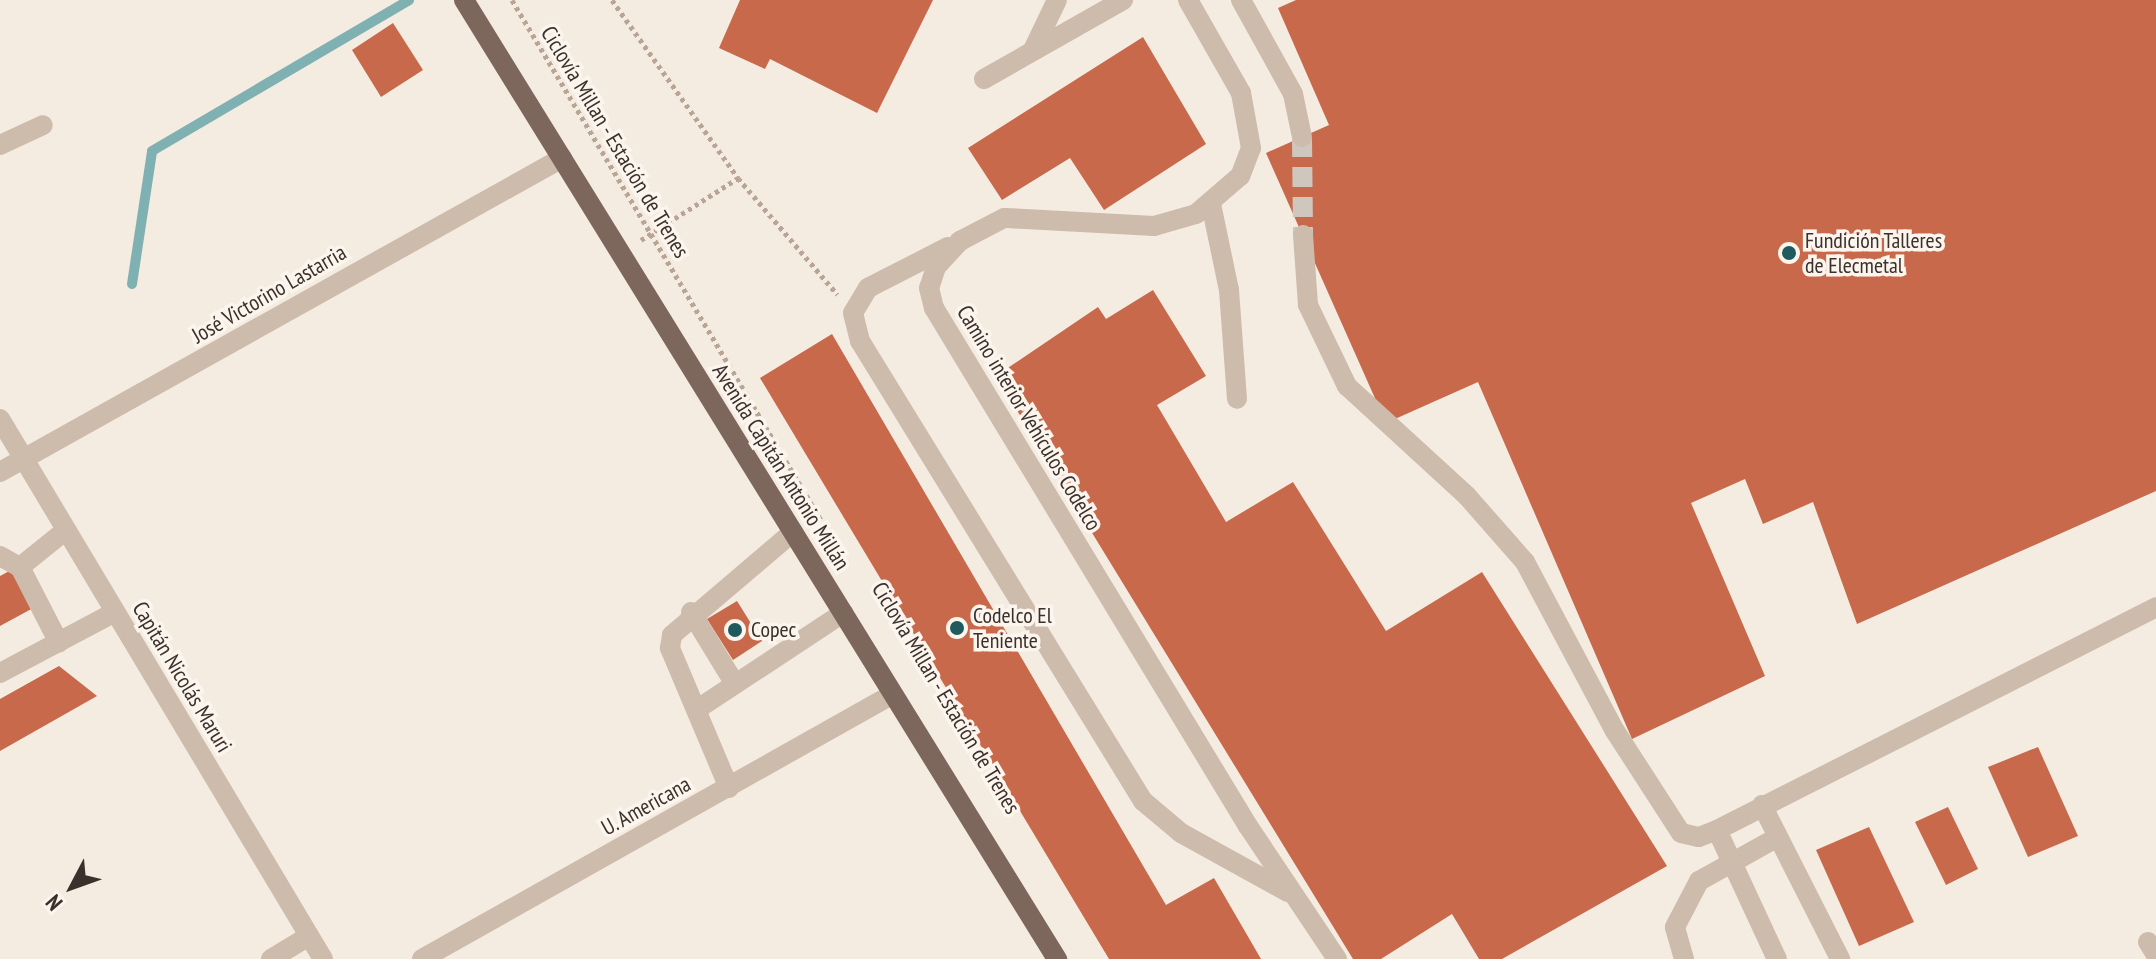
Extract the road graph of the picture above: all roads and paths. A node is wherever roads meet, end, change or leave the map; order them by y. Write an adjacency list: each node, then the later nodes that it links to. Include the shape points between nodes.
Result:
1 (464, 0): 13 (main road, Avenida Capitán Antonio Millán)
2 (512, 0): 16 (path, Ciclovía Millan - Estación de Trenes)
3 (612, 0): 14 (path)
4 (1057, 0): 8 (street)
5 (1123, 0): 8 (street)
6 (1188, 0): 15 (street, Camino interior Vehículos Codelco, via 1241,93 1251,148 1240,176)
7 (1241, 0): 11 (street, via 1293,94)
8 (1033, 50): 9 (street)
9 (984, 79)
10 (43, 125): 12 (street)
11 (1302, 137)
12 (0, 145)
13 (562, 158): 19 (main road, Avenida Capitán Antonio Millán); 23 (street, José Victorino Lastarria)
14 (738, 178): 16 (path); 20 (path)
15 (1211, 204): 18 (street, Camino interior Vehículos Codelco, via 1154,226 1017,215); 21 (street, via 1229,290)
16 (650, 233): 19 (path); 27 (path, Ciclovía Millan - Estación de Trenes)
17 (1303, 235): 41 (street, via 1308,305 1347,386 1467,496 1525,562 1667,820 1699,837)
18 (960, 241): 20 (street, via 868,288); 44 (street, Camino interior Vehículos Codelco, via 936,267 934,308)
19 (620, 253): 26 (main road, Avenida Capitán Antonio Millán)
20 (853, 313): 44 (street, via 860,341 914,434 1143,801 1181,833)
21 (1237, 399)
22 (0, 419): 23 (street, Capitán Nicolás Maruri)
23 (23, 459): 24 (street, José Victorino Lastarria); 25 (street, Capitán Nicolás Maruri)
24 (0, 472)
25 (66, 530): 29 (street); 31 (street, Capitán Nicolás Maruri)
26 (793, 532): 32 (street); 33 (main road, Avenida Capitán Antonio Millán)
27 (840, 552)
28 (0, 556): 29 (street)
29 (20, 567): 34 (street)
30 (2156, 607): 40 (street)
31 (115, 612): 34 (street); 45 (street, Capitán Nicolás Maruri)
32 (691, 612): 36 (street); 38 (street, via 676,625 670,648)
33 (843, 613): 36 (street); 37 (main road, Avenida Capitán Antonio Millán)
34 (59, 643): 35 (street)
35 (0, 673)
36 (735, 684): 38 (street)
37 (893, 694): 39 (street, U. Americana); 49 (main road, Avenida Capitán Antonio Millán)
38 (699, 708): 39 (street)
39 (729, 788): 48 (street, U. Americana)
40 (1762, 805): 41 (street); 42 (street)
41 (1717, 830): 43 (street)
42 (1778, 837): 43 (street); 53 (street)
43 (1732, 860): 51 (street, via 1699,881 1680,908 1675,927); 52 (street)
44 (1291, 893): 50 (street, Camino interior Vehículos Codelco)
45 (309, 936): 46 (street); 47 (street, Capitán Nicolás Maruri)
46 (271, 959)
47 (323, 959)
48 (422, 959)
49 (1057, 959)
50 (1337, 959)
51 (1684, 959)
52 (1777, 959)
53 (1840, 959)

